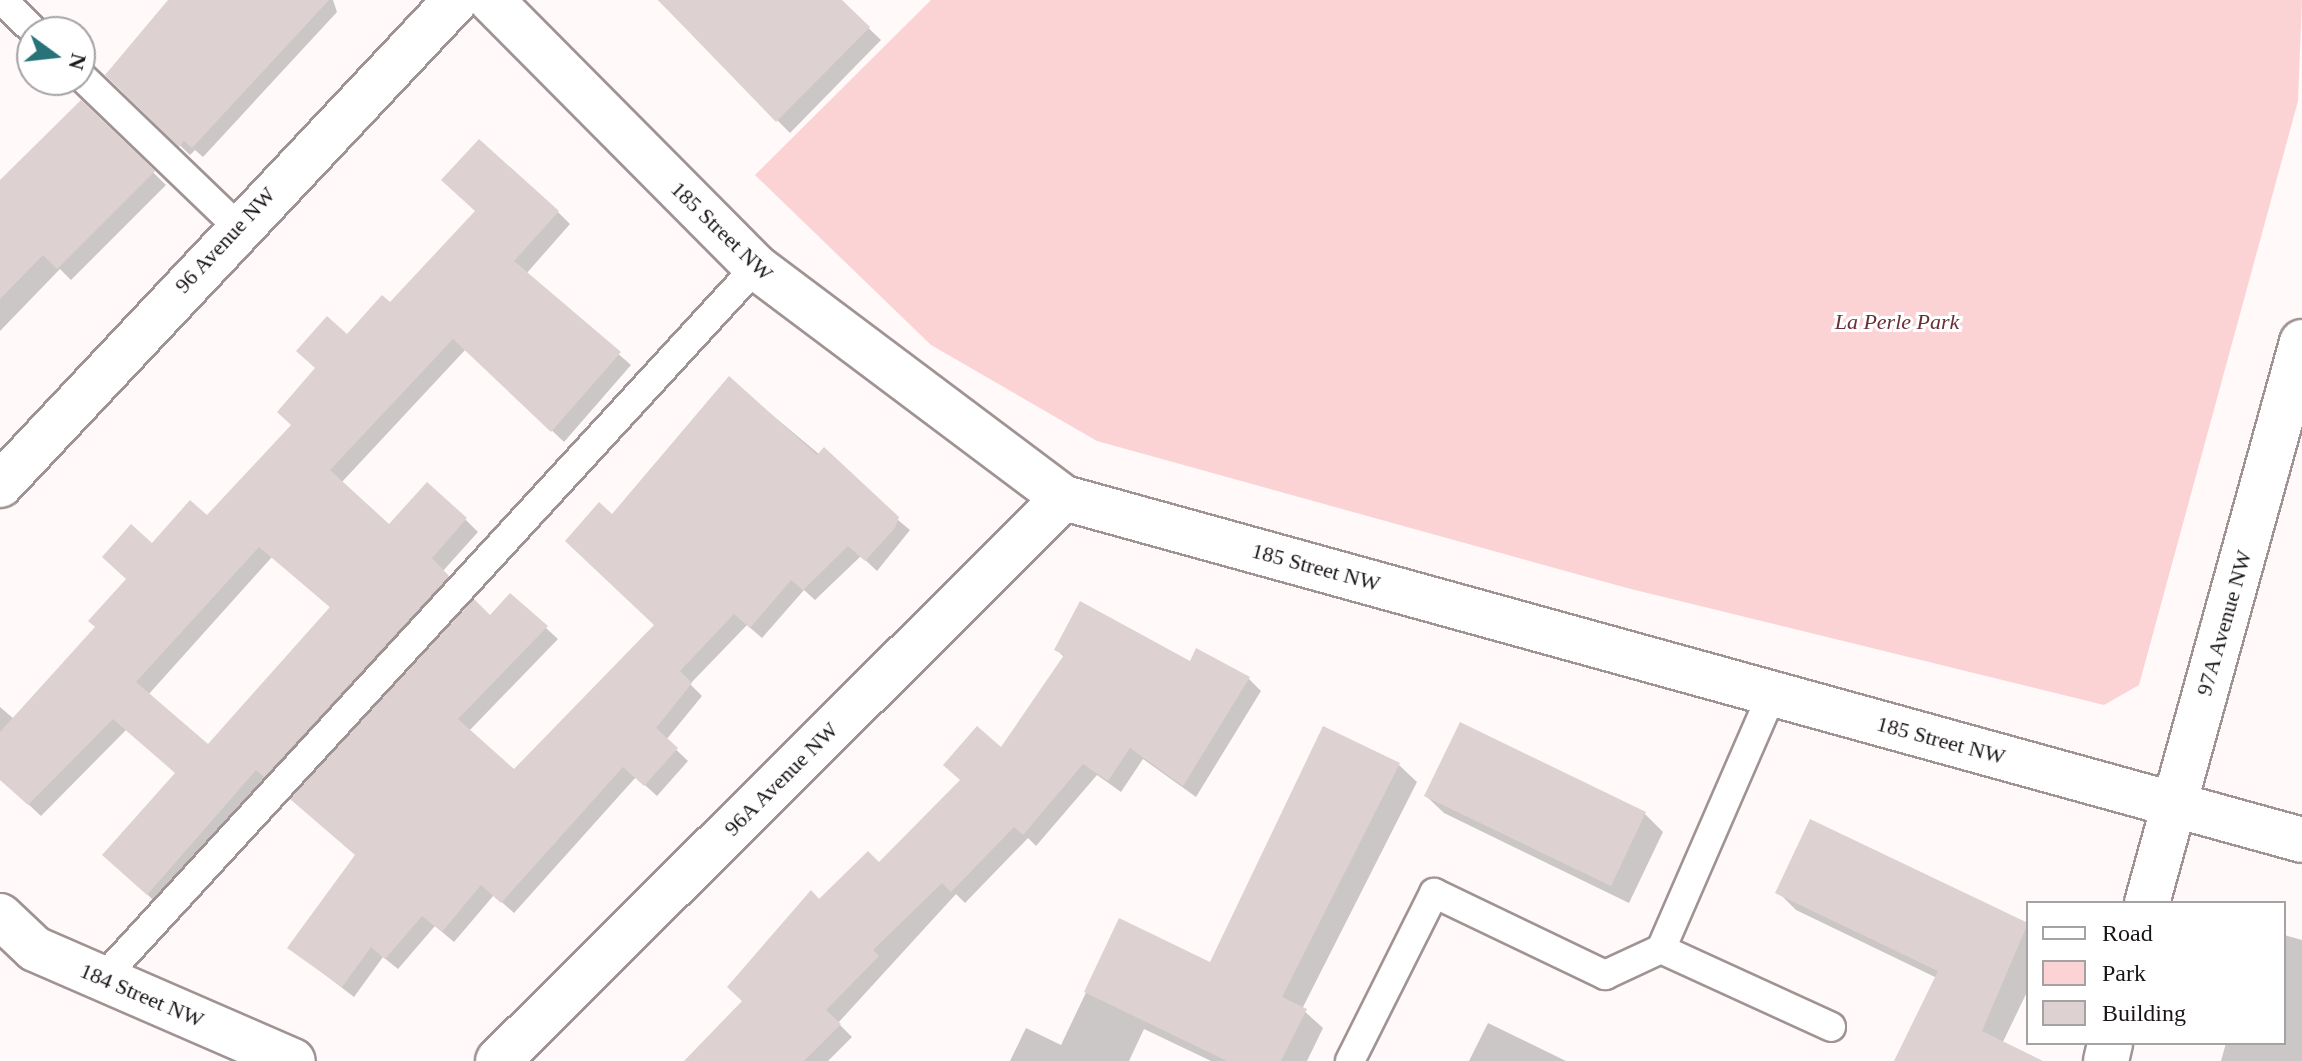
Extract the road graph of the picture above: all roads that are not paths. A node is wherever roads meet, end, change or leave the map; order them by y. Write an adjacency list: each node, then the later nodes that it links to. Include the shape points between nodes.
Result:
1 (2, 0): 4 (lane)
2 (456, 0): 6 (street, 96 Avenue NW)
3 (491, 0): 7 (street, 185 Street NW)
4 (18, 16)
5 (96, 90): 6 (lane)
6 (237, 226): 9 (street, 96 Avenue NW)
7 (756, 267): 10 (street, 185 Street NW); 17 (lane)
8 (2302, 342): 12 (street, 97A Avenue NW)
9 (0, 485)
10 (1064, 498): 11 (street, 185 Street NW); 20 (street, 96A Avenue NW)
11 (1772, 694): 12 (street, 185 Street NW); 16 (lane)
12 (2172, 804): 13 (street, 185 Street NW); 14 (street, 97A Avenue NW)
13 (2302, 840)
14 (2148, 901)
15 (0, 916): 17 (street, 184 Street NW, via 35,949)
16 (1661, 949): 18 (lane); 21 (lane, via 1605,975 1434,893)
17 (103, 978): 19 (street, 184 Street NW)
18 (1831, 1027)
19 (293, 1061)
20 (498, 1061)
21 (1350, 1061)

